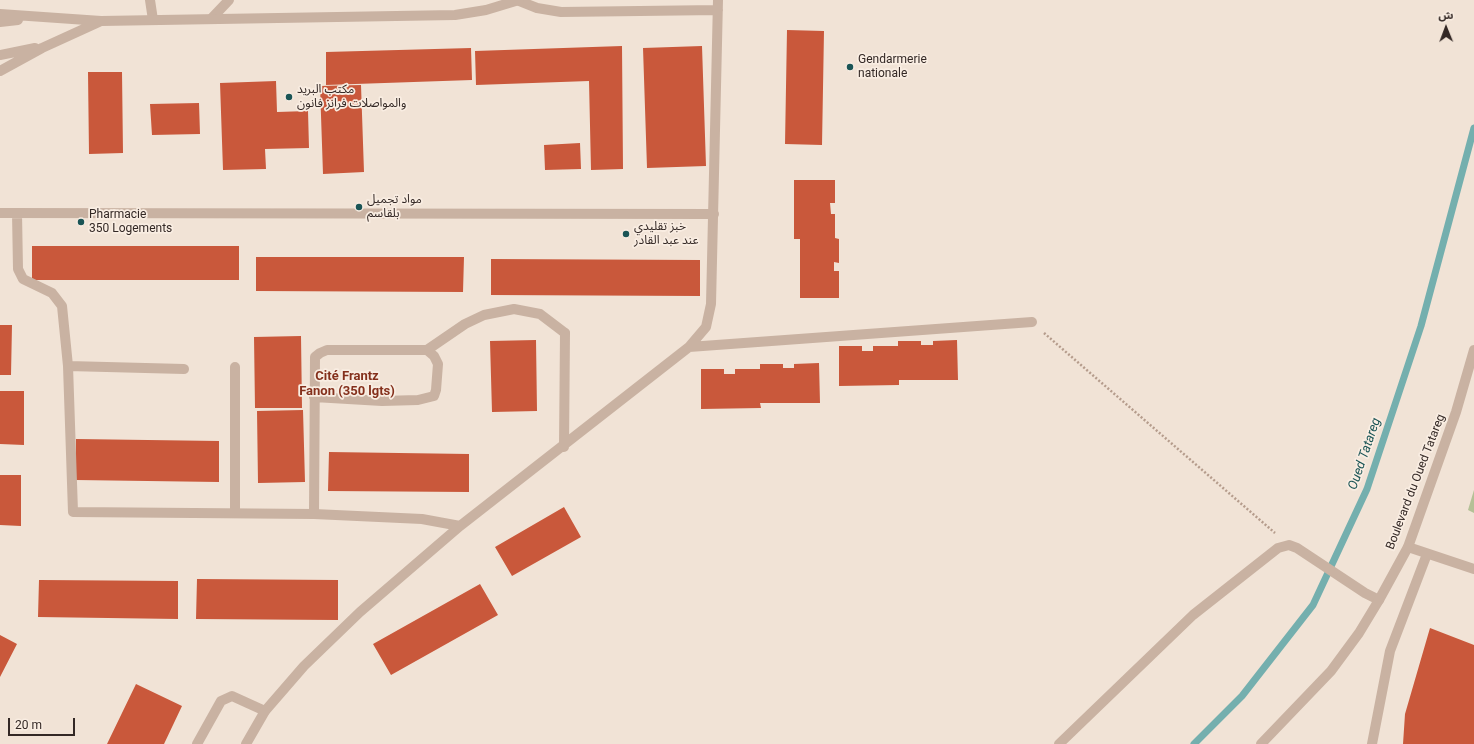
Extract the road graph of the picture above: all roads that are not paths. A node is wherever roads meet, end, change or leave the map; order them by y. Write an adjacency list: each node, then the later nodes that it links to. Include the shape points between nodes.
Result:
1 (150, 0): 8 (street)
2 (230, 0): 7 (street)
3 (518, 0): 4 (street, via 537,8 561,12); 7 (street, via 486,10 455,14)
4 (718, 5): 16 (street)
5 (0, 14): 6 (street)
6 (35, 17): 9 (street); 10 (street)
7 (212, 19): 8 (street)
8 (153, 20): 9 (street)
9 (101, 21): 11 (street)
10 (0, 22)
11 (46, 46): 12 (street); 13 (street)
12 (0, 55)
13 (0, 71)
14 (17, 212): 15 (street); 16 (street); 21 (street, via 18,269 23,279 52,294 62,306)
15 (0, 213)
16 (714, 214): 18 (street, via 711,304 706,327)
17 (1032, 322): 18 (street)
18 (689, 347): 25 (street)
19 (427, 350): 24 (street, via 327,350 316,357); 24 (street, via 438,364 434,396 418,400 382,401); 25 (street, via 465,324 484,316 514,309 540,314 564,333)
20 (1474, 350): 29 (street, Boulevard du Oued Tatareg, via 1456,412)
21 (68, 366): 23 (street); 26 (street, via 73,512)
22 (235, 367): 26 (street)
23 (184, 369)
24 (314, 397): 27 (street)
25 (564, 447): 28 (street)
26 (235, 513): 27 (street)
27 (314, 514): 28 (street, via 422,518)
28 (460, 526): 33 (street, via 360,612 304,666)
29 (1408, 547): 30 (street); 32 (street, Boulevard du Oued Tatareg)
30 (1427, 554): 31 (street); 38 (street, via 1390,651)
31 (1474, 569)
32 (1379, 600): 36 (street, via 1293,547 1278,548 1193,615); 37 (street, Boulevard du Oued Tatareg, via 1331,671)
33 (265, 711): 34 (street, via 232,696 221,701); 35 (street)
34 (197, 744)
35 (246, 744)
36 (1059, 744)
37 (1261, 744)
38 (1372, 744)

